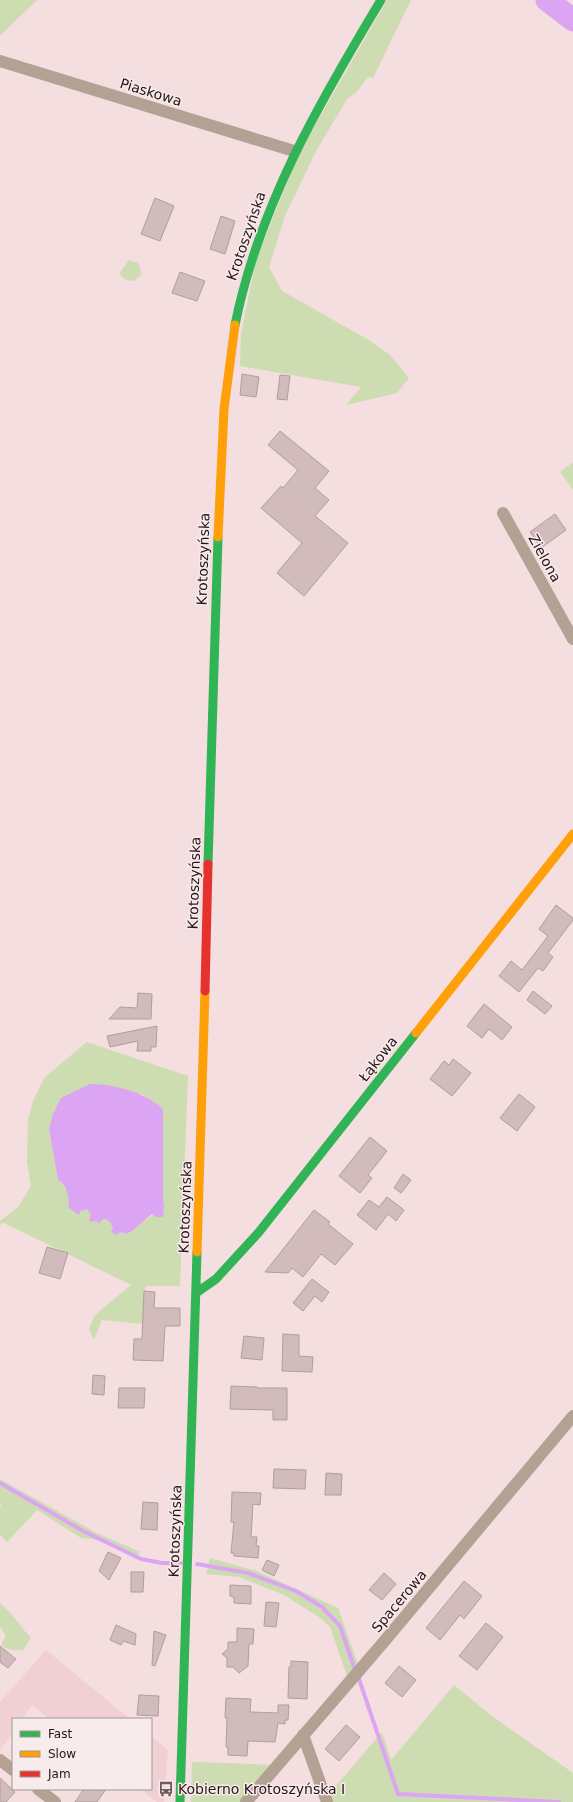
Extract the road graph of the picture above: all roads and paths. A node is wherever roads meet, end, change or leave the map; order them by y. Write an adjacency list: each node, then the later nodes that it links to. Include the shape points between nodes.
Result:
1 (381, 0): 3 (street, Krotoszyńska)
2 (0, 61): 3 (street, Piaskowa)
3 (294, 151): 7 (street, Krotoszyńska, via 256,240 237,308 226,385 219,512)
4 (503, 513): 5 (street, Zielona)
5 (573, 639)
6 (573, 834): 7 (street, Łąkowa, via 259,1232 216,1279)
7 (196, 1293): 14 (street, Krotoszyńska)
8 (573, 1416): 9 (street, Spacerowa)
9 (303, 1735): 15 (street, Spacerowa); 16 (street)
10 (0, 1760): 11 (street)
11 (12, 1769)
12 (39, 1790): 13 (street)
13 (55, 1802)
14 (180, 1802)
15 (246, 1802)
16 (327, 1802)

